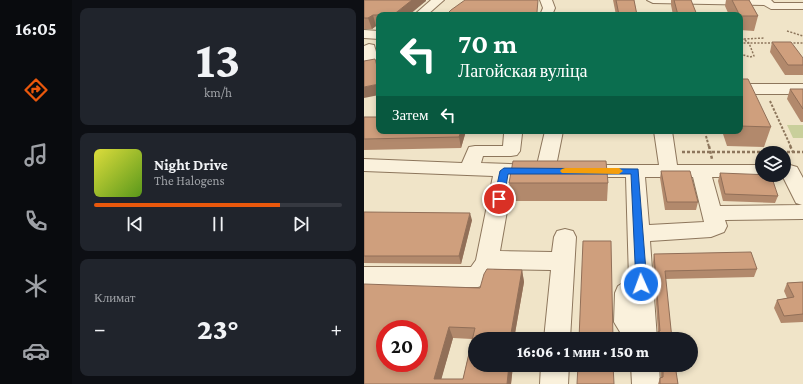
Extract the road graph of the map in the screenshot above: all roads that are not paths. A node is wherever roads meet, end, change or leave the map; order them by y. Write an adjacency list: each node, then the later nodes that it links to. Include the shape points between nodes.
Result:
1 (438, 0): 6 (street)
2 (546, 0): 7 (street, via 549,8)
3 (653, 0): 4 (street)
4 (656, 0): 5 (street, via 767,2 771,6); 8 (street)
5 (803, 6)
6 (424, 12)
7 (547, 12)
8 (658, 12)
9 (364, 34): 10 (street)
10 (376, 35)
11 (369, 48): 12 (street, via 372,62)
12 (364, 64)
13 (743, 89): 14 (street)
14 (803, 89)
15 (513, 134): 19 (street, via 511,151 475,151)
16 (553, 134): 21 (street)
17 (663, 134): 23 (street)
18 (364, 165): 19 (street)
19 (470, 169): 20 (street)
20 (504, 171): 21 (street); 32 (street)
21 (545, 171): 22 (street)
22 (635, 171): 23 (street); 30 (street)
23 (670, 171): 24 (street)
24 (708, 171): 25 (street); 29 (street)
25 (755, 171)
26 (792, 171): 27 (street)
27 (803, 198)
28 (803, 212): 29 (street)
29 (712, 213): 30 (street, via 716,226 711,229)
30 (639, 234): 36 (street, via 641,284 627,293 627,322 632,329)
31 (565, 237): 33 (street)
32 (487, 260): 33 (street); 34 (street, via 478,277)
33 (563, 261): 35 (street)
34 (364, 277)
35 (558, 332)
36 (639, 332)
37 (645, 372): 38 (street)
38 (646, 384)

